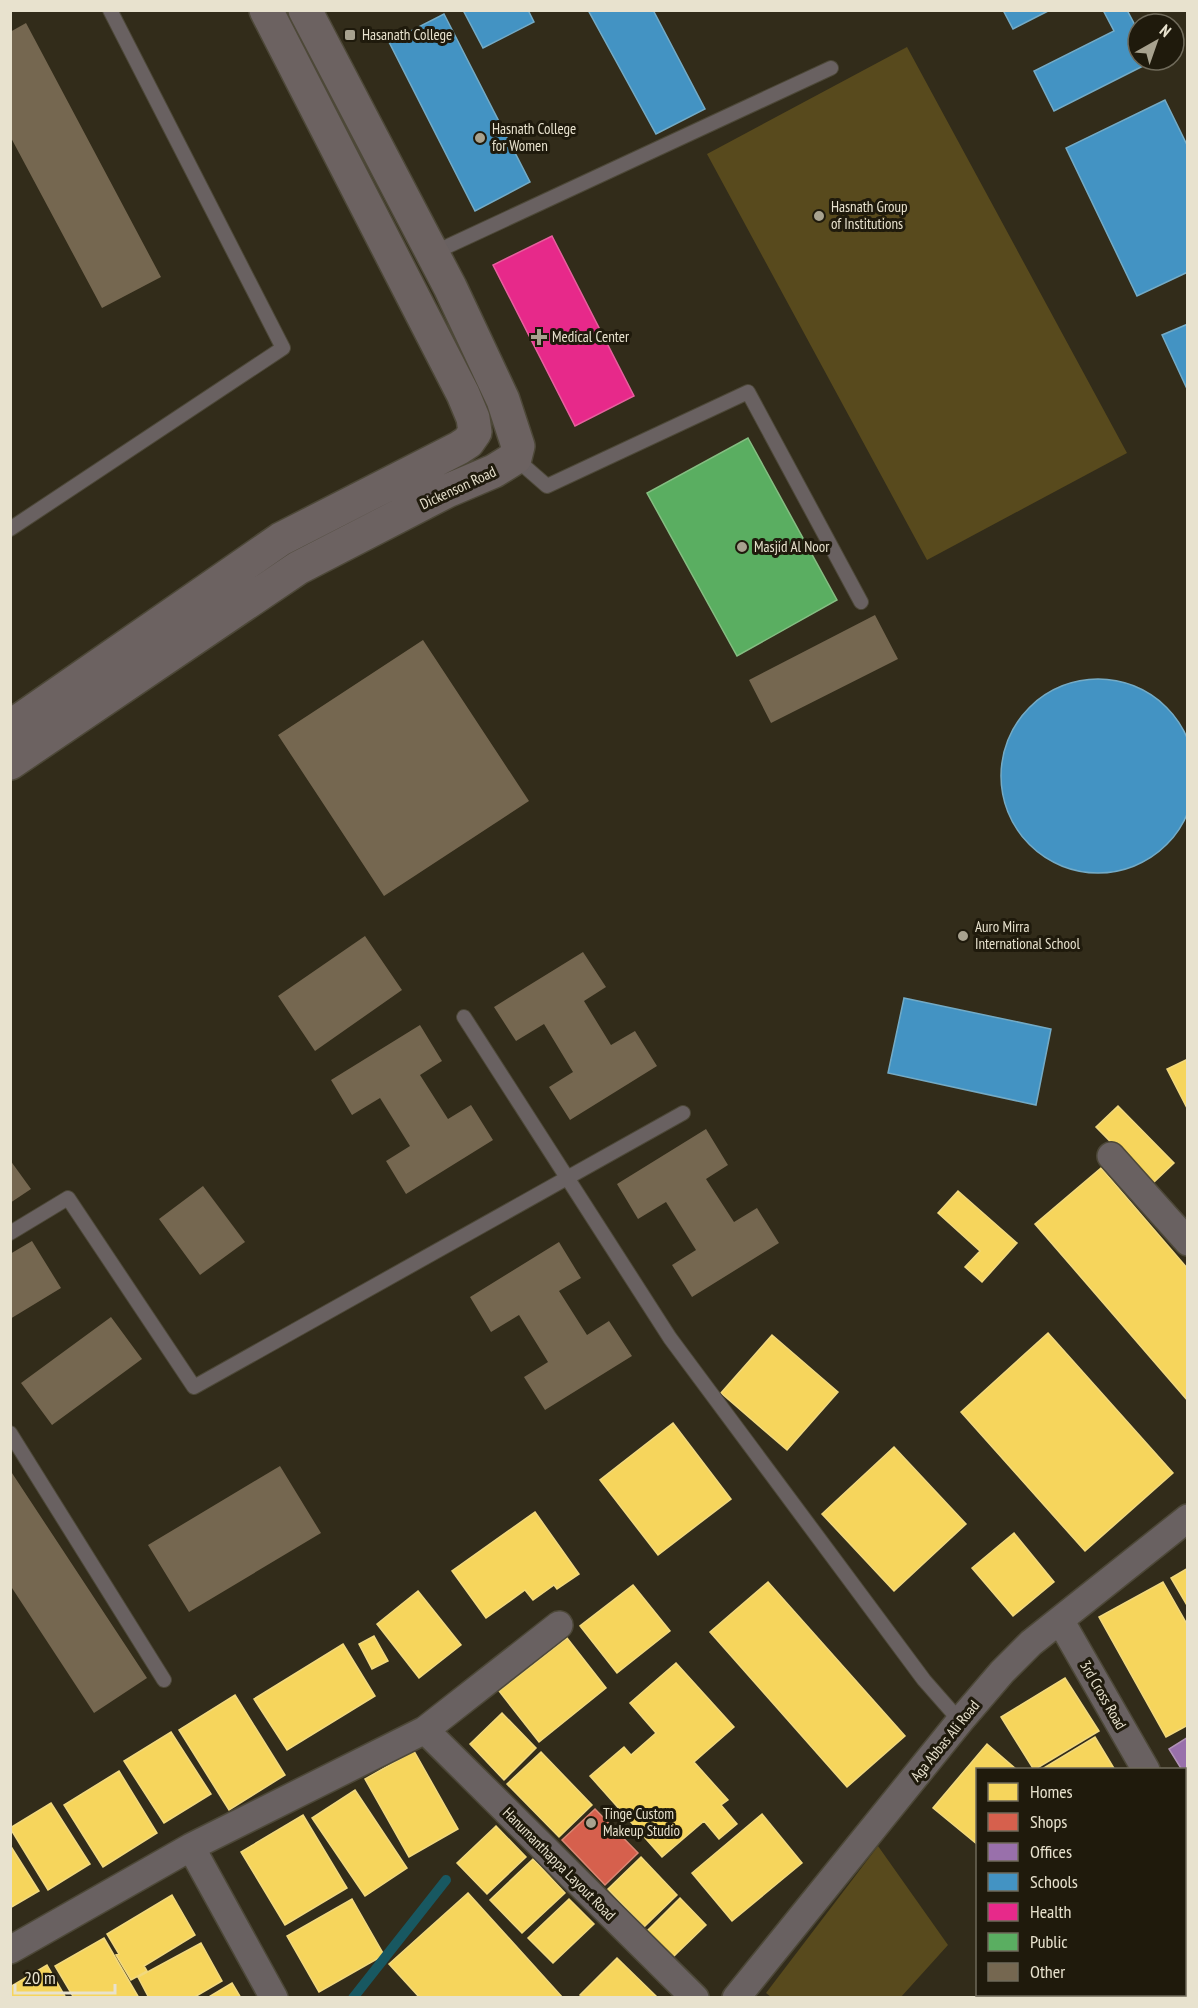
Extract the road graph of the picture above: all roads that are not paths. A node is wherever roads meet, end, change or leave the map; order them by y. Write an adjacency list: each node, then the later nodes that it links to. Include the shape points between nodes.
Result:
1 (110, 10): 9 (lane, via 283,348)
2 (266, 10): 7 (main road)
3 (305, 10): 5 (main road)
4 (831, 68): 5 (lane)
5 (433, 253): 6 (main road)
6 (450, 287): 7 (main road); 8 (main road, via 503,400 518,446)
7 (416, 303): 10 (main road, via 463,394 475,432 459,448)
8 (515, 458): 11 (main road, Dickenson Road); 12 (lane, via 547,486 748,392)
9 (10, 529)
10 (281, 539): 11 (main road); 13 (main road)
11 (298, 568): 14 (main road, Dickenson Road)
12 (861, 602)
13 (10, 727)
14 (10, 763)
15 (464, 1017): 18 (lane)
16 (683, 1113): 18 (lane)
17 (1112, 1156): 20 (street)
18 (567, 1178): 19 (lane, via 194,1387 68,1198); 26 (lane, via 670,1338 924,1680)
19 (10, 1233)
20 (1188, 1242)
21 (10, 1433): 25 (lane)
22 (1188, 1518): 23 (street, Aga Abbas Ali Road)
23 (1060, 1620): 26 (street, Aga Abbas Ali Road, via 1002,1672); 28 (street, 3rd Cross Road)
24 (559, 1625): 27 (street)
25 (164, 1680)
26 (960, 1721): 33 (street, Aga Abbas Ali Road)
27 (425, 1730): 29 (street); 32 (street, Hanumanthappa Layout Road)
28 (1145, 1768)
29 (191, 1847): 30 (street); 31 (street)
30 (10, 1950)
31 (274, 1998)
32 (694, 1998)
33 (736, 1998)

